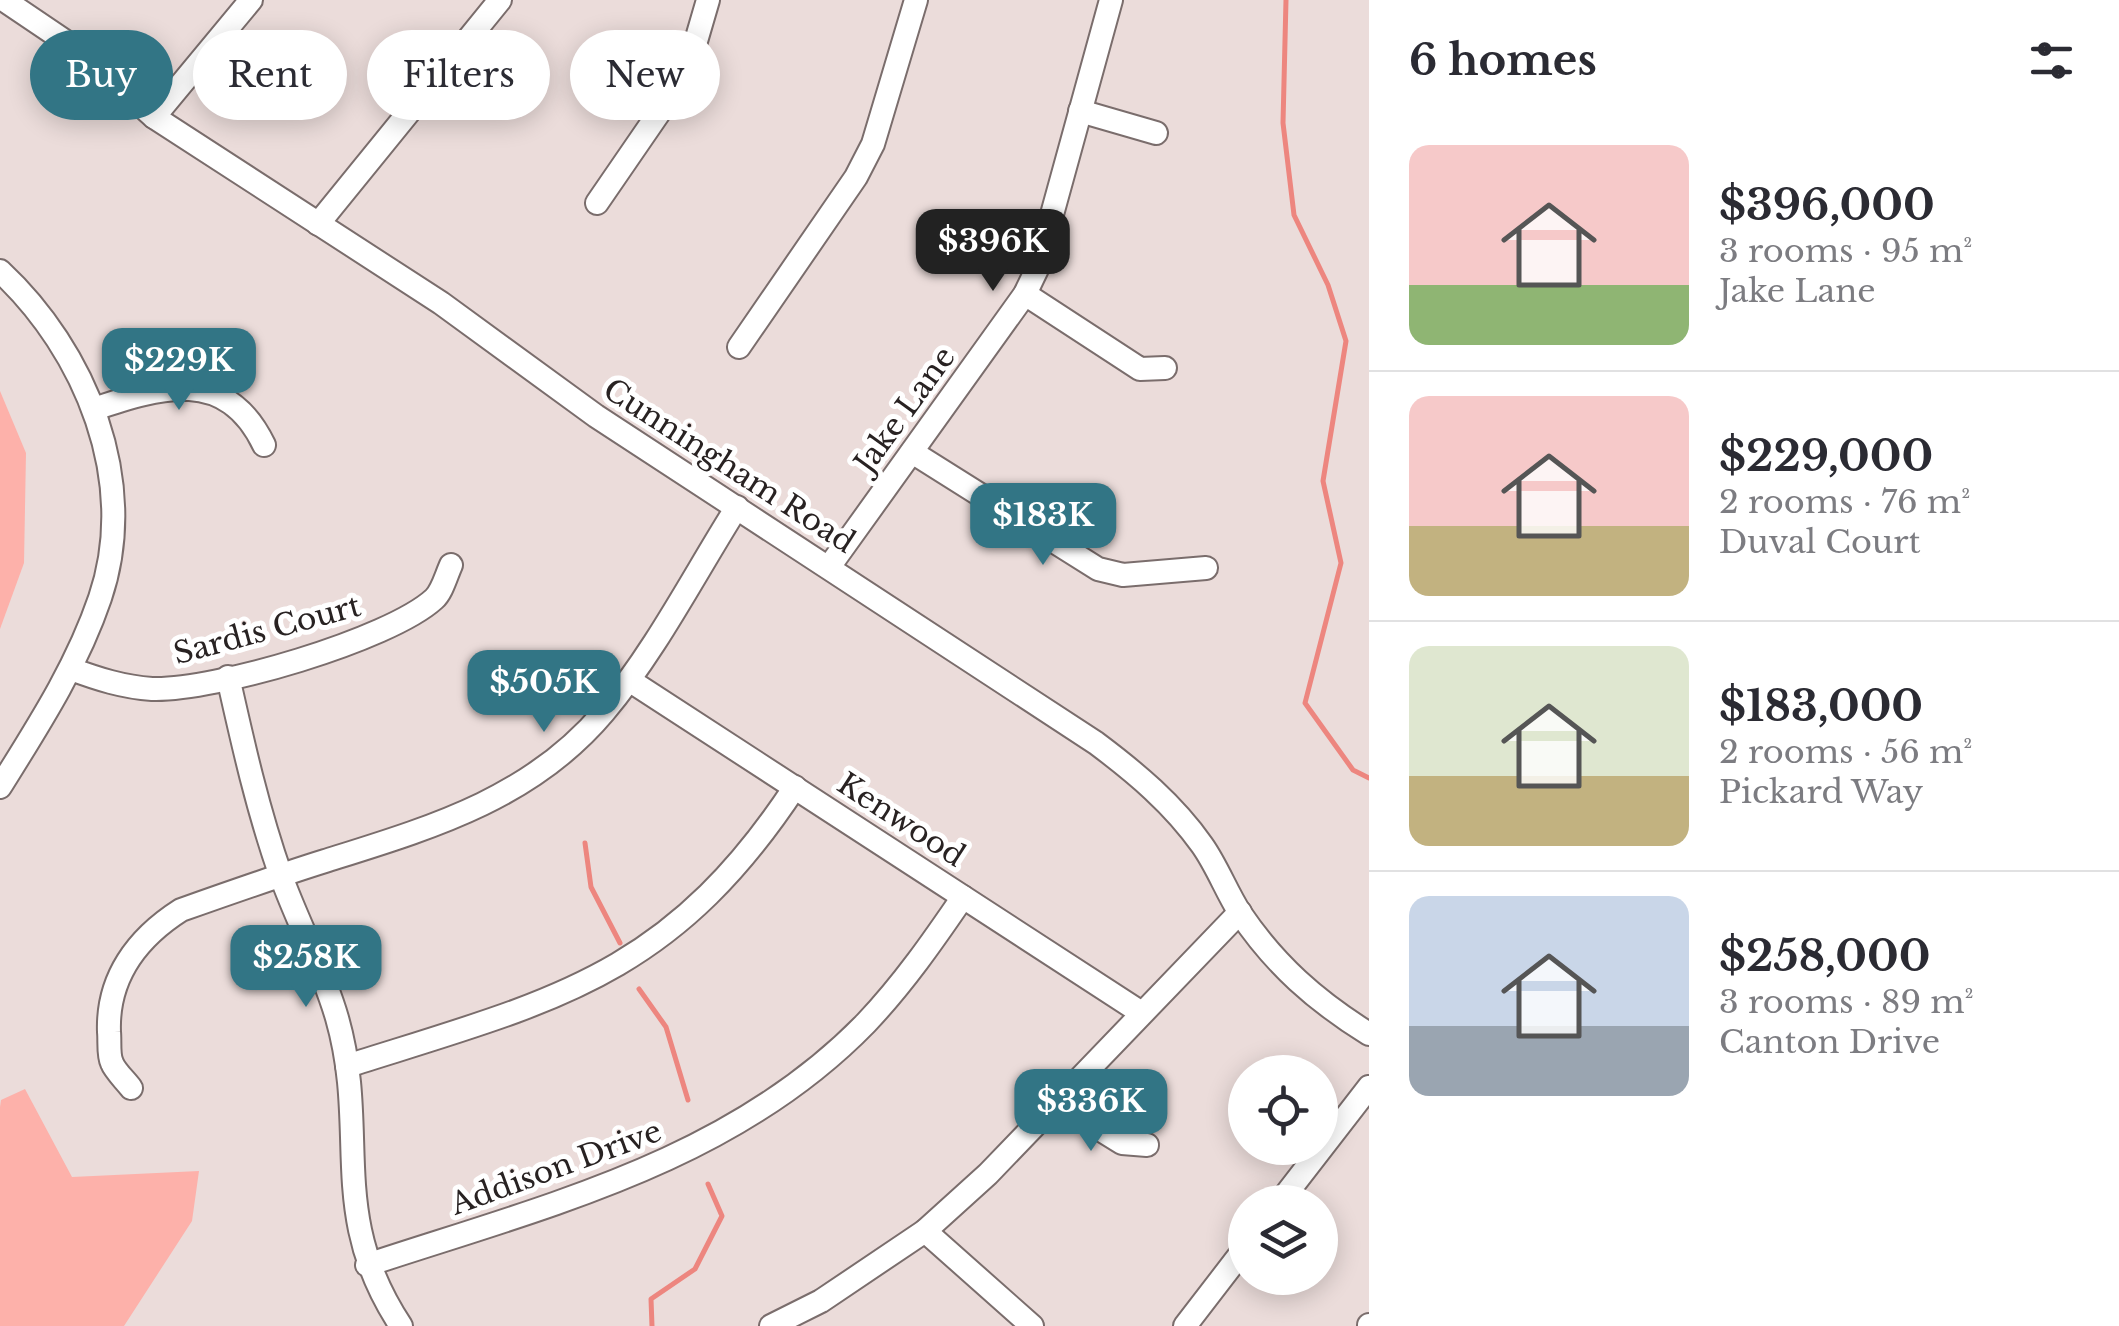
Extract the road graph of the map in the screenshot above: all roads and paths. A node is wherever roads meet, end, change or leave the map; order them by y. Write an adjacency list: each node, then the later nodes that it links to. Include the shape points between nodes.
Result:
1 (4, 0): 7 (street, Cunningham Road)
2 (250, 0): 8 (street)
3 (500, 0): 13 (street)
4 (708, 0): 12 (street, via 686,72)
5 (916, 0): 16 (street, via 856,177)
6 (1111, 0): 9 (street, Jake Lane)
7 (48, 30)
8 (173, 94)
9 (1080, 110): 11 (street); 15 (street, Jake Lane)
10 (159, 120): 13 (street, Cunningham Road)
11 (1156, 133)
12 (597, 203)
13 (318, 224): 21 (street, Cunningham Road)
14 (0, 271): 18 (street, via 35,304 67,349)
15 (1025, 294): 17 (street, via 1140,370); 20 (street, Jake Lane)
16 (739, 347)
17 (1165, 368)
18 (94, 410): 19 (street, via 177,386 206,392 252,420); 25 (street, via 108,460 112,527 102,594)
19 (264, 445)
20 (912, 452): 23 (street, Jake Lane); 24 (street, via 1098,569 1123,575)
21 (737, 507): 23 (street, Cunningham Road); 27 (street)
22 (451, 565): 26 (street, Sardis Court, via 436,598 372,638)
23 (829, 567): 32 (street, Cunningham Road, via 1148,782 1203,846)
24 (1206, 568)
25 (71, 670): 26 (street, Sardis Court, via 114,685 157,689); 28 (street)
26 (228, 677): 30 (street)
27 (629, 680): 29 (street, Kenwood); 30 (street, via 566,750 492,802 441,825)
28 (0, 787)
29 (795, 787): 31 (street, Kenwood); 35 (street, via 718,888 672,930 601,977 550,1002)
30 (280, 874): 35 (street, via 336,1017); 37 (street, via 180,910 130,956 108,1015 110,1062)
31 (963, 897): 33 (street, Kenwood); 42 (street, Addison Drive, via 865,1024 752,1116 622,1181)
32 (1240, 912): 33 (street); 34 (street, Cunningham Road, via 1282,969)
33 (1140, 1012): 38 (street)
34 (1369, 1034)
35 (347, 1066): 42 (street, via 352,1186)
36 (1369, 1087): 40 (street)
37 (131, 1088)
38 (1054, 1101): 39 (street, via 1122,1143); 41 (street)
39 (1148, 1145)
40 (1293, 1185)
41 (925, 1231): 44 (street); 46 (street)
42 (367, 1265): 45 (street)
43 (1228, 1270): 47 (street)
44 (1028, 1325)
45 (402, 1326)
46 (771, 1326)
47 (1184, 1326)

